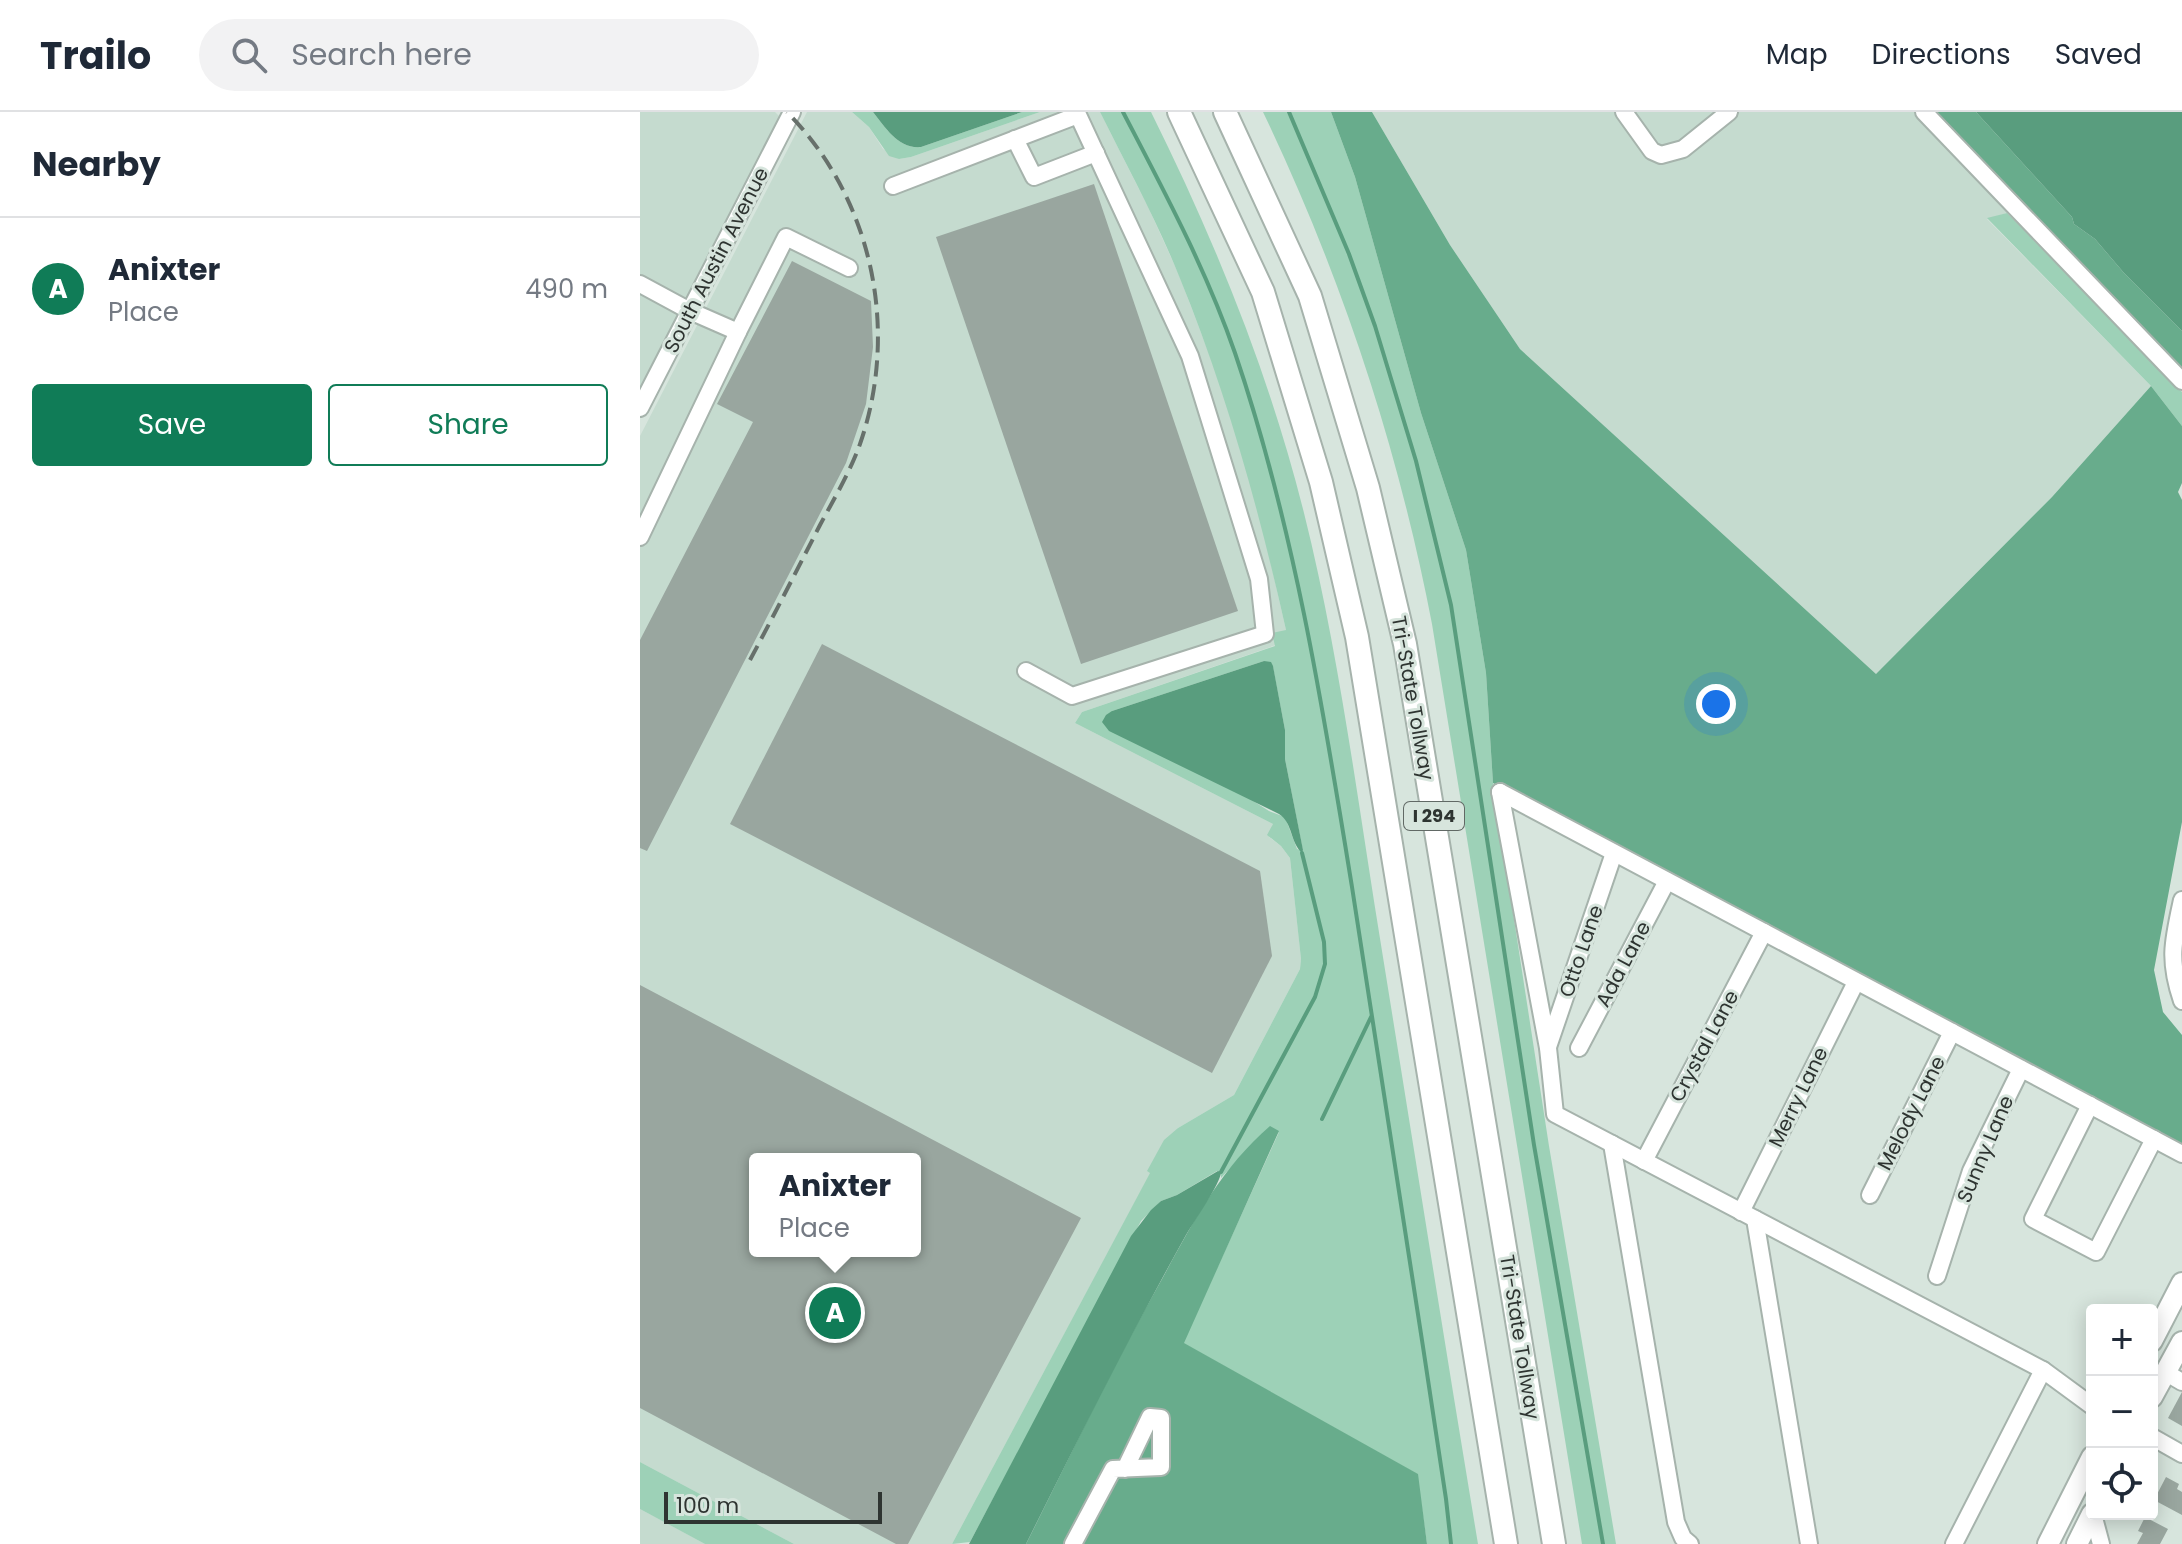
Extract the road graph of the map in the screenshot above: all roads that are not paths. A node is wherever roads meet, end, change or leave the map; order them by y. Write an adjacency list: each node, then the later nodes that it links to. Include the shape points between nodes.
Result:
1 (792, 112): 12 (street, South Austin Avenue)
2 (1179, 112): 50 (highway, I 294, via 1263,292 1321,482 1357,637)
3 (1225, 112): 51 (highway, Tri-State Tollway / I 294, via 1310,296 1368,488 1402,630)
4 (1624, 112): 5 (street, via 1652,151 1661,155 1683,149)
5 (1729, 112)
6 (1924, 112): 14 (street)
7 (1015, 139): 8 (street, via 1034,177); 8 (street, via 1078,115); 9 (street)
8 (1096, 153): 17 (street, via 1190,356 1259,579 1265,634 1072,696)
9 (893, 186)
10 (849, 268): 13 (street, via 786,237)
11 (640, 284): 12 (street)
12 (690, 311): 13 (street); 15 (street, South Austin Avenue)
13 (738, 332): 16 (street)
14 (2182, 381)
15 (640, 408)
16 (640, 537)
17 (1026, 671)
18 (1614, 853): 19 (street); 25 (street, Otto Lane); 25 (street, via 1500,792)
19 (1667, 881): 21 (street); 26 (street, Ada Lane)
20 (2182, 900): 23 (street, via 2172,946 2173,975)
21 (1764, 932): 22 (street); 32 (street, Crystal Lane)
22 (1856, 982): 24 (street); 34 (street, Merry Lane)
23 (2182, 1001)
24 (1952, 1032): 27 (street); 33 (street, Melody Lane)
25 (1548, 1048): 30 (street, via 1555,1114)
26 (1579, 1048)
27 (2021, 1069): 28 (street); 35 (street, Sunny Lane, via 1971,1171)
28 (2090, 1105): 29 (street); 29 (street, via 2033,1219 2096,1252)
29 (2154, 1139): 31 (street)
30 (1612, 1144): 32 (street); 52 (street, via 1676,1522)
31 (2182, 1154)
32 (1644, 1161): 34 (street)
33 (1870, 1195)
34 (1748, 1215): 39 (street); 53 (street)
35 (1937, 1276)
36 (2182, 1283): 37 (main road)
37 (2158, 1329)
38 (2182, 1342): 40 (main road)
39 (2043, 1370): 42 (street); 54 (street)
40 (2174, 1377): 41 (main road)
41 (2158, 1392)
42 (2086, 1402)
43 (2158, 1440): 44 (street)
44 (2182, 1454)
45 (1125, 1469): 49 (street, via 1113,1469)
46 (2086, 1469): 55 (main road)
47 (2090, 1520): 56 (main road)
48 (2095, 1520): 57 (street)
49 (1073, 1544)
50 (1506, 1544)
51 (1554, 1544)
52 (1690, 1544)
53 (1809, 1544)
54 (1954, 1544)
55 (2048, 1544)
56 (2077, 1544)
57 (2101, 1544)

